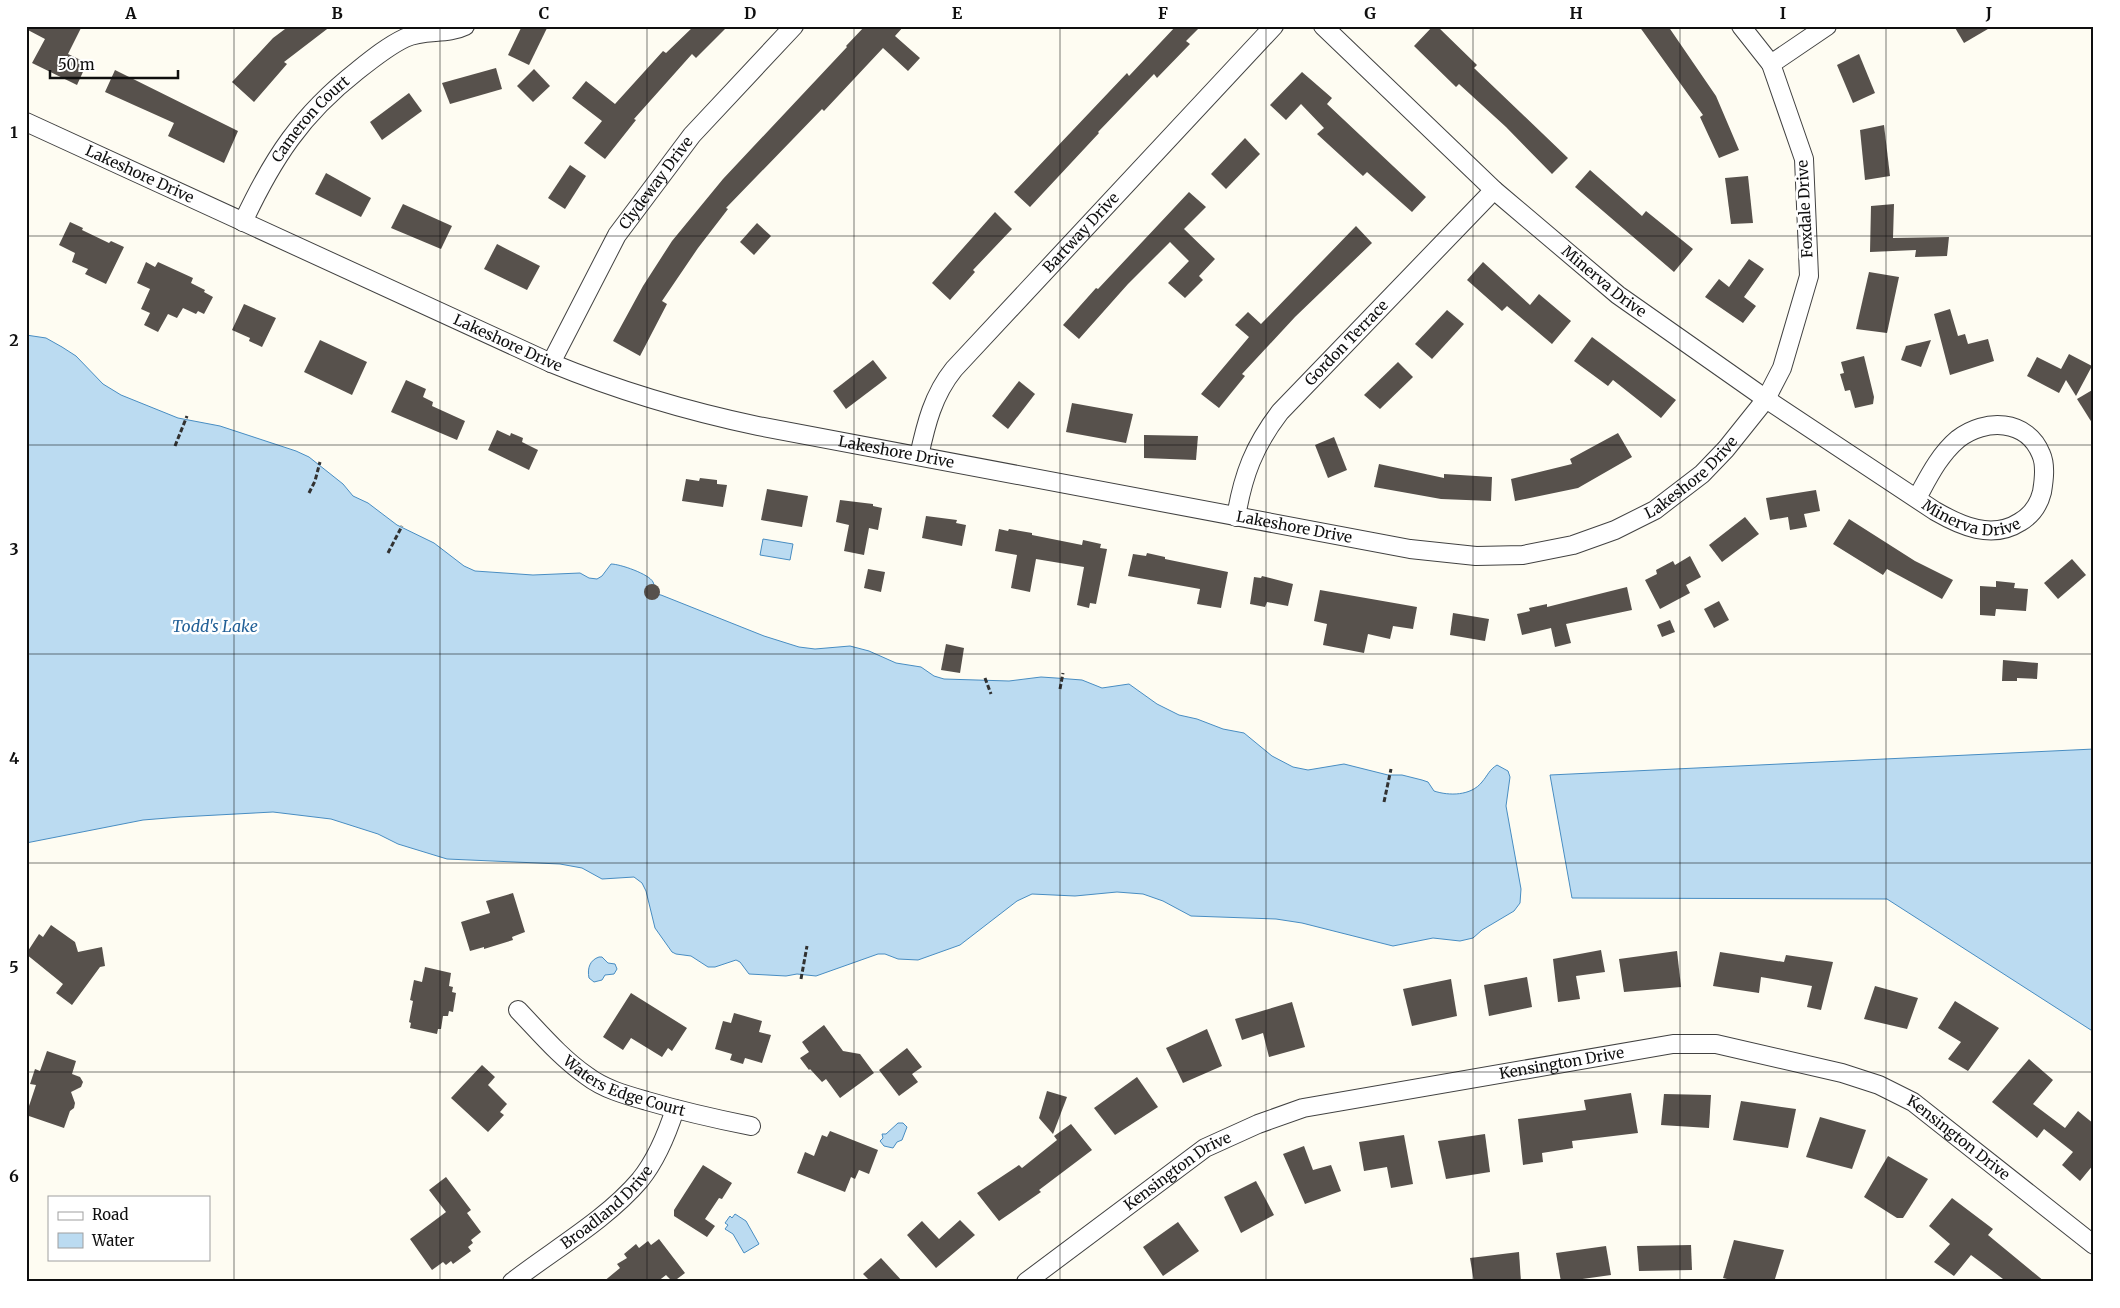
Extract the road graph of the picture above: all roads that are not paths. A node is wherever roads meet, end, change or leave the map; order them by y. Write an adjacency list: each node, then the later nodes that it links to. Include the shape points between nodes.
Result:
1 (416, 26): 8 (street, Cameron Court)
2 (464, 26): 8 (street, Cameron Court)
3 (794, 26): 13 (street, Clydeway Drive, via 692,135 617,235)
4 (1274, 26): 15 (street, Bartway Drive, via 954,369 936,397)
5 (1323, 26): 11 (street, Minerva Drive)
6 (1741, 26): 9 (street, Foxdale Drive)
7 (1827, 26): 9 (street)
8 (403, 39): 12 (street, Cameron Court, via 342,82 307,116 283,147)
9 (1771, 64): 14 (street, Foxdale Drive, via 1804,159 1809,276 1782,368)
10 (26, 122): 12 (street, Lakeshore Drive)
11 (1494, 190): 14 (street, Minerva Drive, via 1618,295); 17 (street, Gordon Terrace, via 1280,412 1251,457)
12 (243, 222): 13 (street, Lakeshore Drive)
13 (551, 363): 15 (street, Lakeshore Drive, via 624,392 698,413)
14 (1766, 399): 16 (street, Minerva Drive); 17 (street, Lakeshore Drive, via 1726,449 1655,510 1600,536 1550,551 1504,556 1443,554)
15 (919, 456): 17 (street, Lakeshore Drive)
16 (1917, 498): 16 (street, Minerva Drive, via 1949,449 1965,434 1983,427 2003,424 2018,429 2032,439 2042,455 2044,480 2038,502 2026,519 2008,528 1989,531 1966,526)
17 (1236, 517)
18 (518, 1010): 19 (street, Waters Edge Court, via 587,1077 611,1090)
19 (675, 1109): 20 (street, Waters Edge Court); 22 (street, Broadland Drive, via 663,1144 640,1180 599,1218)
20 (751, 1126)
21 (2094, 1245): 23 (street, Kensington Drive, via 1913,1102 1879,1085 1842,1073 1716,1044 1673,1044 1303,1108 1258,1124 1205,1148)
22 (512, 1282)
23 (1026, 1282)

